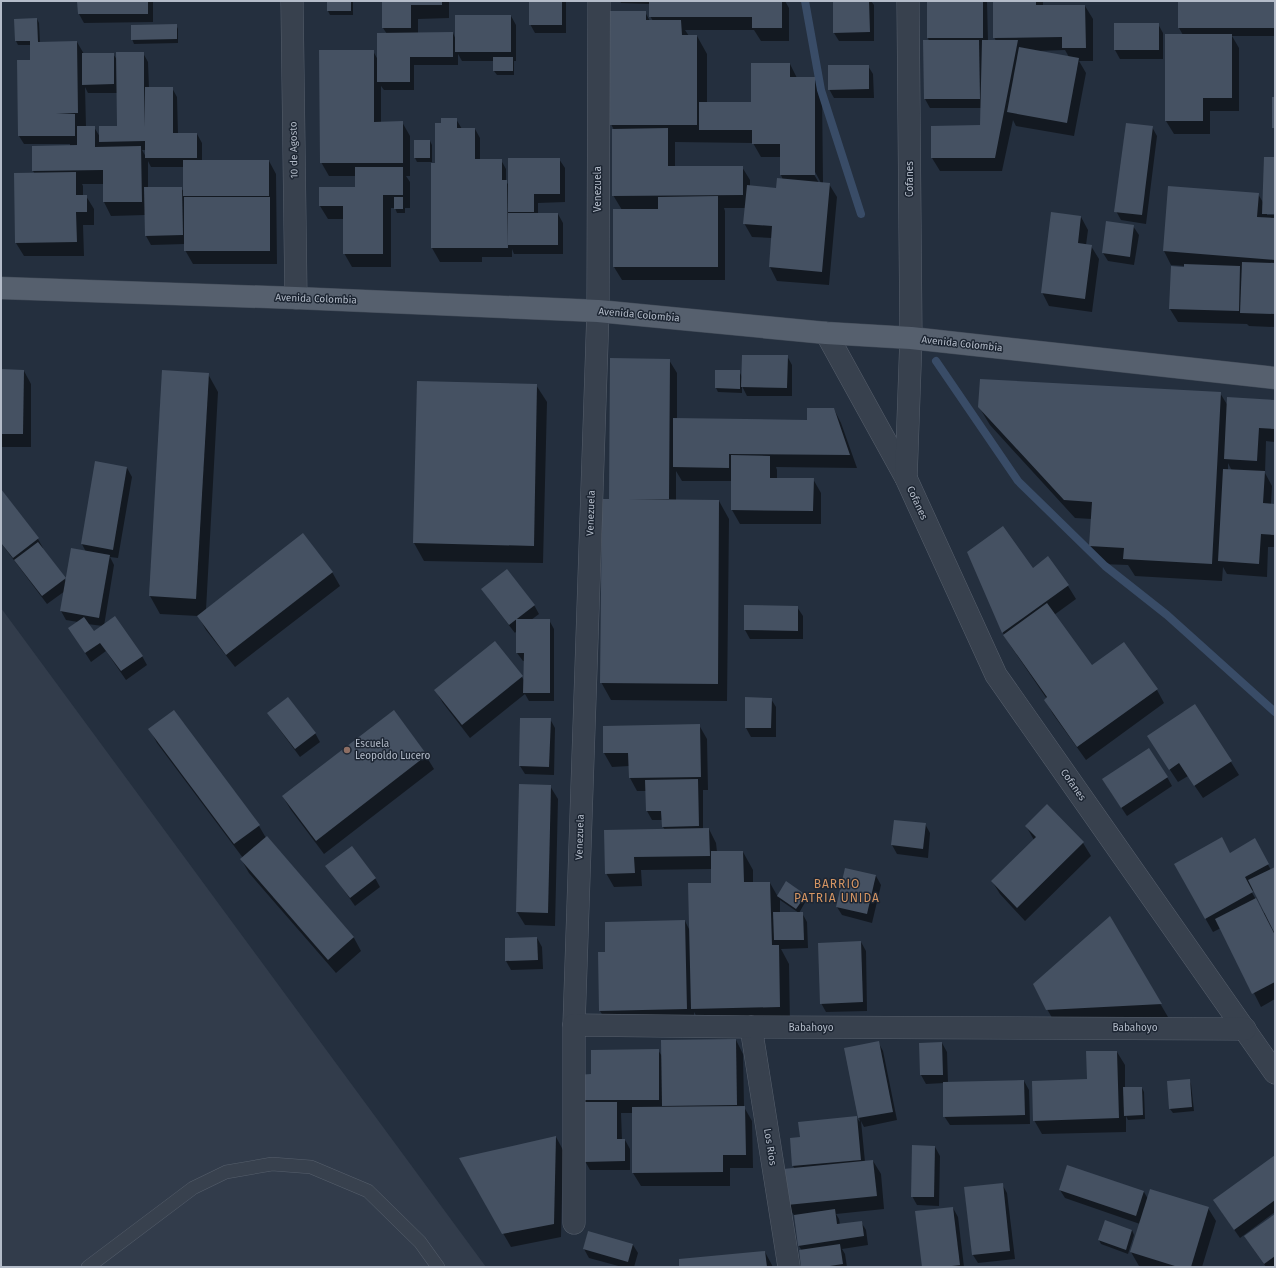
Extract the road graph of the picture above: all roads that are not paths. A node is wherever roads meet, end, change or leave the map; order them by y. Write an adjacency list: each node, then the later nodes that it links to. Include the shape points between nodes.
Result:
1 (292, 1): 5 (street, 10 de Agosto)
2 (599, 1): 6 (street, Venezuela)
3 (908, 1): 8 (street, Cofanes)
4 (1, 288): 5 (main road, Avenida Colombia)
5 (296, 298): 6 (main road, Avenida Colombia)
6 (598, 311): 7 (main road, Avenida Colombia); 11 (street, Venezuela)
7 (826, 334): 8 (main road, Avenida Colombia); 10 (street, Cofanes)
8 (911, 338): 9 (main road, Avenida Colombia); 10 (street, Cofanes)
9 (1275, 378)
10 (906, 478): 13 (street, Cofanes, via 996,675)
11 (574, 1025): 12 (street, Babahoyo); 15 (street)
12 (751, 1027): 13 (street, Babahoyo); 18 (street, Los Rios)
13 (1245, 1029): 14 (street, Cofanes)
14 (1275, 1073)
15 (574, 1223)
16 (88, 1267): 17 (lane, via 193,1188 226,1172 272,1164 311,1167 368,1190 420,1242)
17 (438, 1267)
18 (789, 1267)

